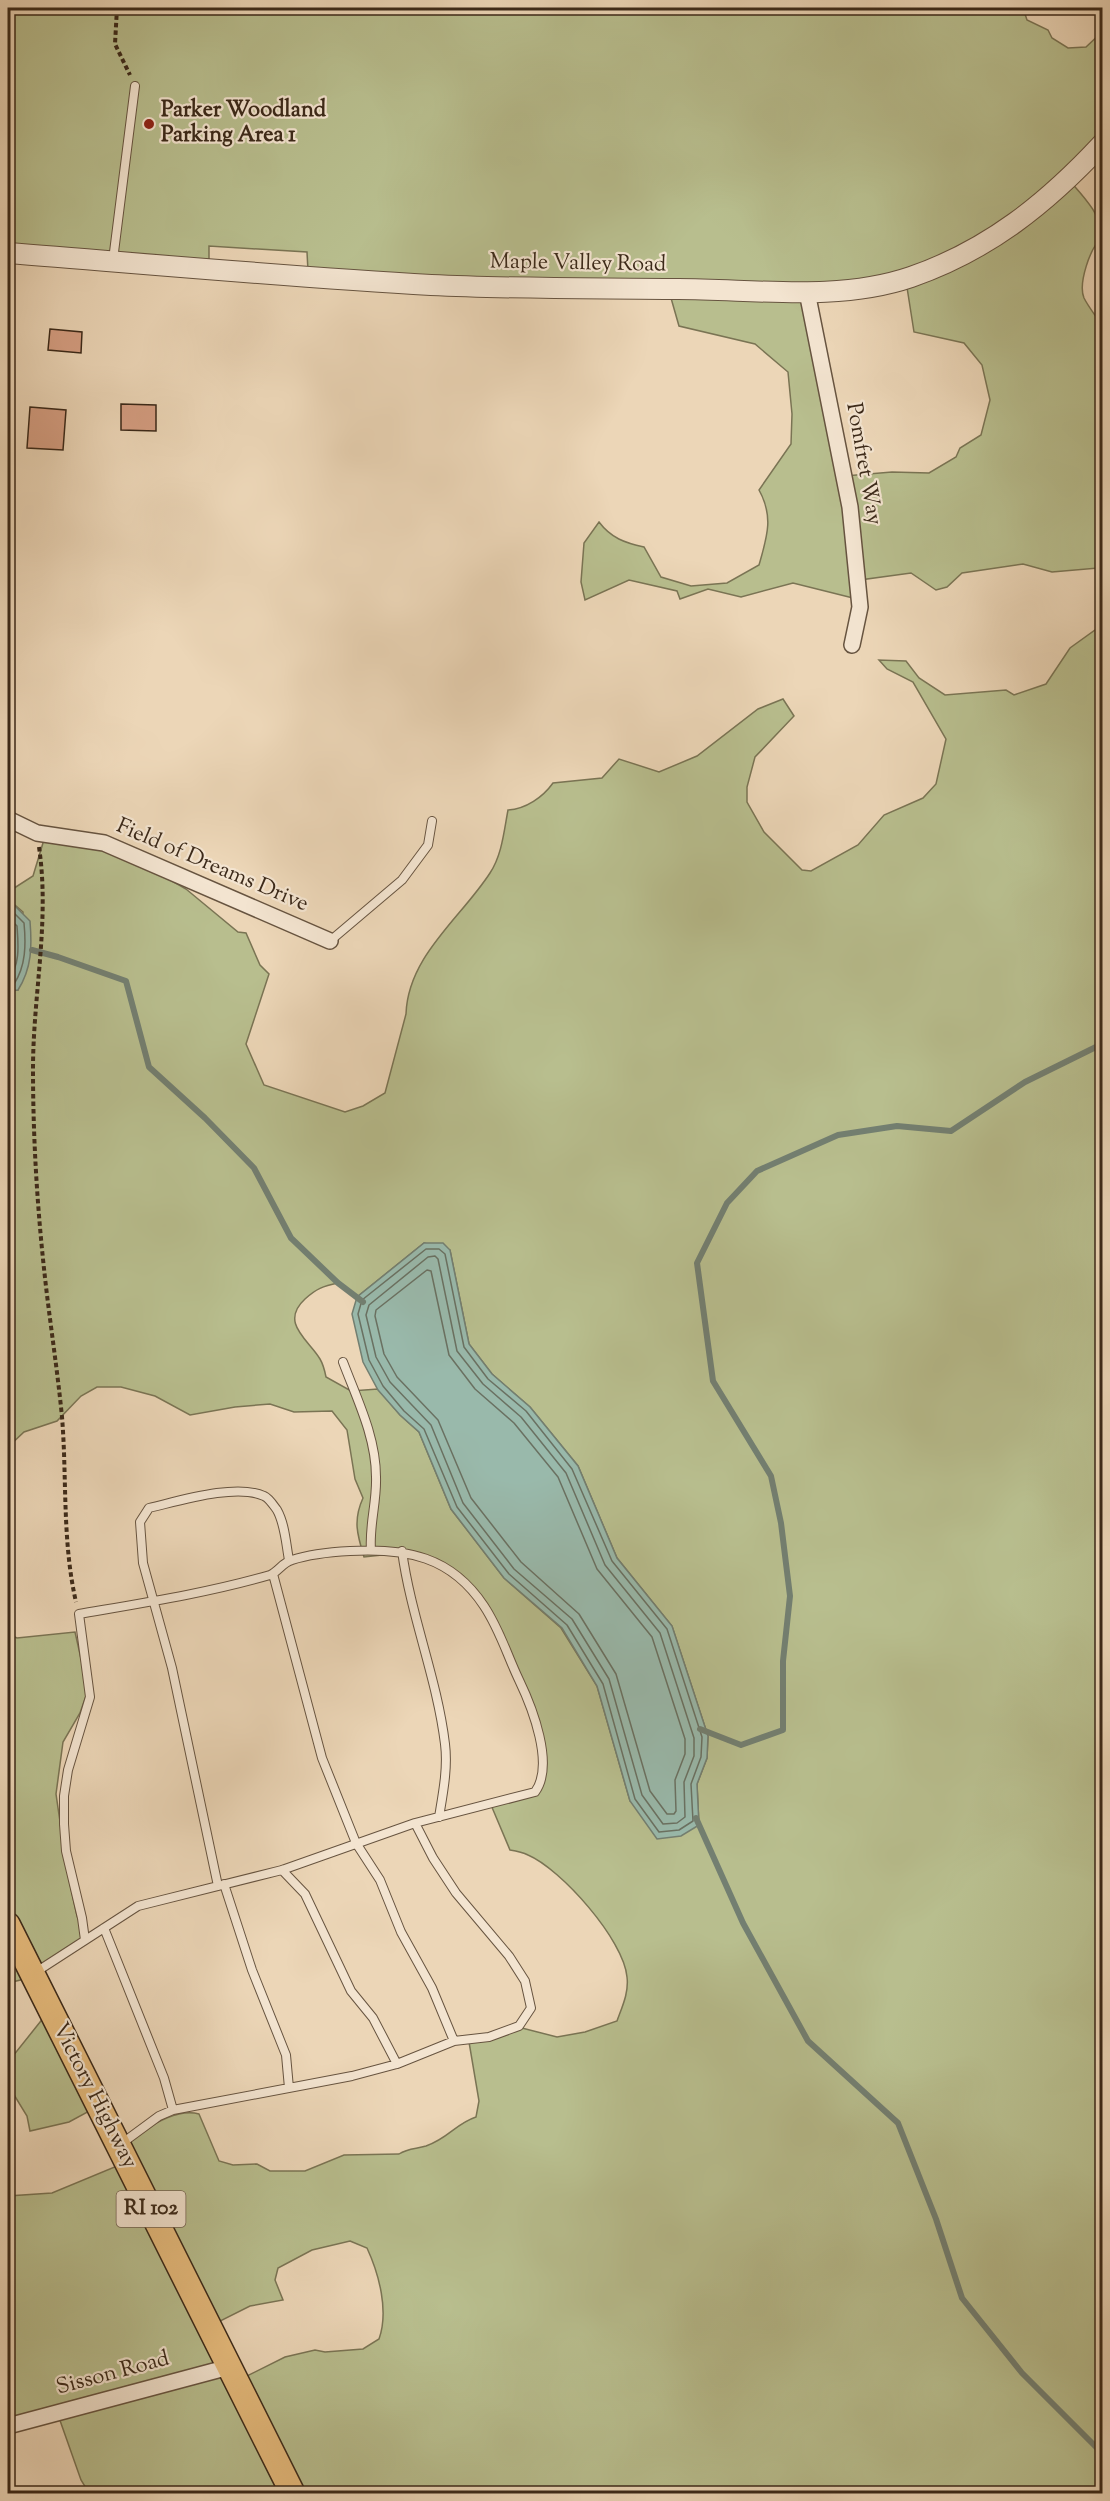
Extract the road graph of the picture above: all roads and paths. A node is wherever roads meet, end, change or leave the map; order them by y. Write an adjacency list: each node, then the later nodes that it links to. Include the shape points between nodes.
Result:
1 (117, 8): 2 (path, via 115,44)
2 (135, 86): 5 (lane)
3 (1102, 144): 6 (street, Maple Valley Road, via 1067,182 1024,218 950,261 910,278 866,289)
4 (8, 253): 5 (street, Maple Valley Road)
5 (112, 261): 6 (street, Maple Valley Road, via 429,285)
6 (807, 292): 7 (street, Pomfret Way, via 850,507 860,607)
7 (852, 645)
8 (8, 819): 10 (street, Field of Dreams Drive)
9 (432, 821): 11 (lane, via 428,845 402,880)
10 (37, 832): 11 (street, Field of Dreams Drive, via 104,843); 18 (path, via 43,891 33,1066 36,1177 56,1350 72,1582)
11 (330, 941)
12 (343, 1362): 13 (lane, via 369,1429 374,1456)
13 (371, 1550): 14 (lane); 15 (lane)
14 (402, 1551): 19 (lane, via 445,1745); 19 (lane, via 448,1568 483,1604 501,1634 525,1692 542,1749 542,1775 535,1792)
15 (289, 1560): 16 (lane); 17 (lane, via 282,1522 266,1497 239,1491 149,1508 140,1522 143,1563)
16 (273, 1574): 17 (lane); 21 (lane, via 322,1758)
17 (152, 1602): 18 (lane); 23 (lane, via 172,1668)
18 (79, 1614): 26 (lane, via 90,1697 68,1770 64,1824)
19 (440, 1816): 20 (lane)
20 (415, 1823): 21 (lane); 28 (lane, via 456,1893 514,1964 525,1982 531,2008 519,2026 489,2037)
21 (356, 1843): 22 (lane); 28 (lane, via 380,1880)
22 (282, 1870): 23 (lane); 29 (lane, via 305,1894 351,1991 373,2018)
23 (221, 1885): 25 (lane, via 138,1906); 30 (lane, via 286,2055)
24 (8, 1924): 27 (main road, Victory Highway / RI 102)
25 (105, 1928): 26 (lane); 31 (lane)
26 (85, 1940): 27 (lane)
27 (33, 1974): 32 (main road, Victory Highway / RI 102)
28 (454, 2041): 29 (lane)
29 (397, 2064): 30 (lane)
30 (290, 2088): 31 (lane)
31 (173, 2110): 32 (lane)
32 (119, 2145): 33 (main road, Victory Highway / RI 102)
33 (229, 2367): 34 (street, Sisson Road); 35 (main road, Victory Highway / RI 102)
34 (8, 2426)
35 (293, 2493)

